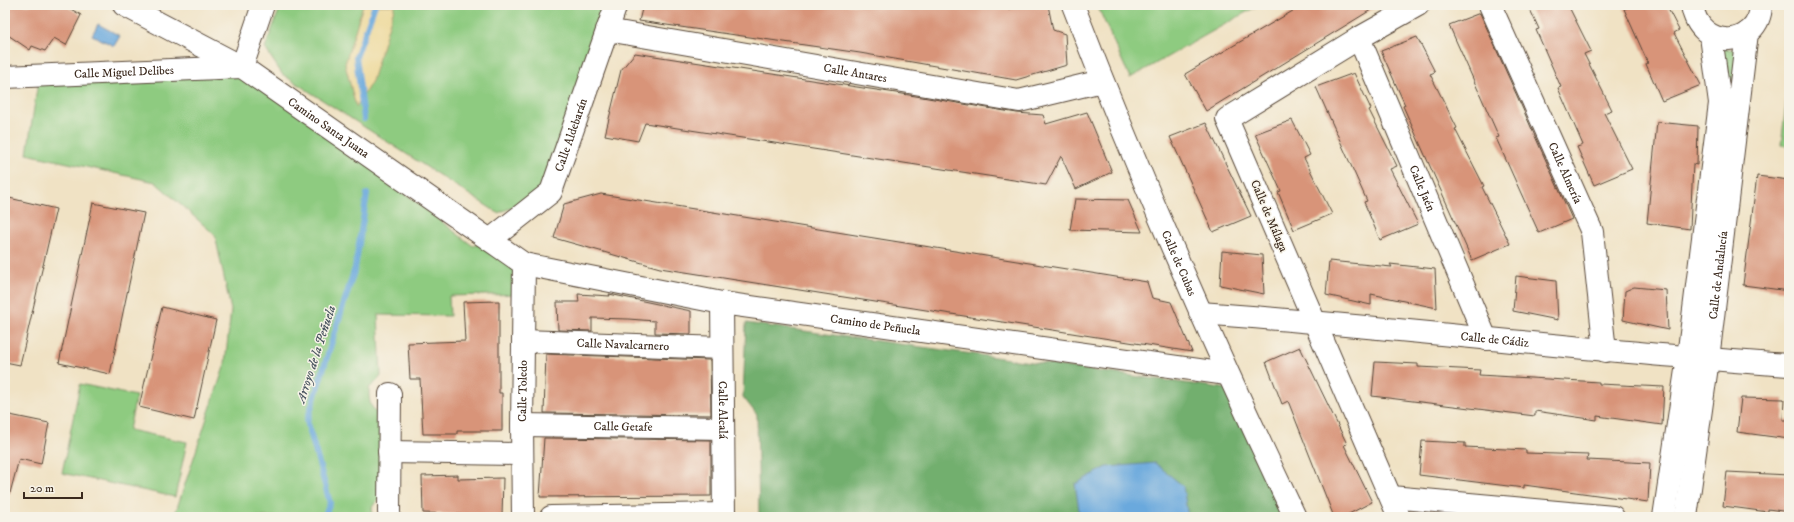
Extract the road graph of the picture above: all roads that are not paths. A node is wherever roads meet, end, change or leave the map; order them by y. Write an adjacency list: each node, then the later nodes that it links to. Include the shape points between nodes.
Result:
1 (124, 5): 13 (street, Camino Santa Juana)
2 (263, 5): 13 (street)
3 (616, 5): 9 (street, Calle Aldebarán)
4 (1073, 5): 15 (street, Calle de Cubas)
5 (1418, 5): 12 (street, Calle de Málaga)
6 (1490, 5): 24 (street, Calle Almería, via 1592,232)
7 (1692, 5): 11 (street, via 1697,23)
8 (1761, 5): 10 (street, via 1756,24)
9 (607, 30): 15 (street, Calle Antares, via 1018,101); 16 (street, Calle Aldebarán, via 551,192)
10 (1747, 33): 11 (street, via 1724,40); 25 (street, Calle de Andalucía)
11 (1712, 36): 25 (street, Calle de Andalucía, via 1720,103)
12 (1359, 38): 20 (street, Calle de Málaga, via 1227,119); 21 (street, Calle Jaén)
13 (242, 67): 14 (street, Calle Miguel Delibes); 16 (street, Camino Santa Juana)
14 (5, 77)
15 (1102, 81): 19 (street, Calle de Cubas)
16 (490, 240): 17 (street, Camino Santa Juana)
17 (524, 264): 18 (street, Camino de Peñuela); 22 (street, Calle Toledo)
18 (722, 303): 23 (street, Calle Alcalá); 27 (street, Camino de Peñuela)
19 (1200, 313): 20 (street, Calle de Cádiz); 27 (street, Calle de Cubas)
20 (1315, 321): 21 (street, Calle de Cádiz); 33 (street, Calle de Málaga)
21 (1486, 339): 24 (street, Calle de Cádiz)
22 (523, 341): 23 (street, Calle Navalcarnero); 29 (street, Calle Toledo)
23 (722, 348): 30 (street, Calle Alcalá)
24 (1605, 351): 25 (street, Calle de Cádiz)
25 (1698, 358): 26 (street, Calle de Cádiz); 41 (street, Calle de Andalucía); 42 (street, Calle de Andalucía)
26 (1789, 365)
27 (1228, 374): 38 (street, Calle de Cubas)
28 (390, 394): 31 (street)
29 (522, 425): 30 (street, Calle Getafe); 32 (street, Calle Toledo)
30 (723, 428): 35 (street, Calle Alcalá)
31 (389, 452): 32 (street); 34 (street)
32 (522, 454): 36 (street, Calle Toledo)
33 (1391, 497): 39 (street, Calle de Málaga); 40 (street)
34 (389, 512)
35 (724, 516): 37 (street)
36 (523, 517)
37 (551, 517)
38 (1295, 517)
39 (1399, 517)
40 (1613, 517)
41 (1664, 517)
42 (1686, 517)

